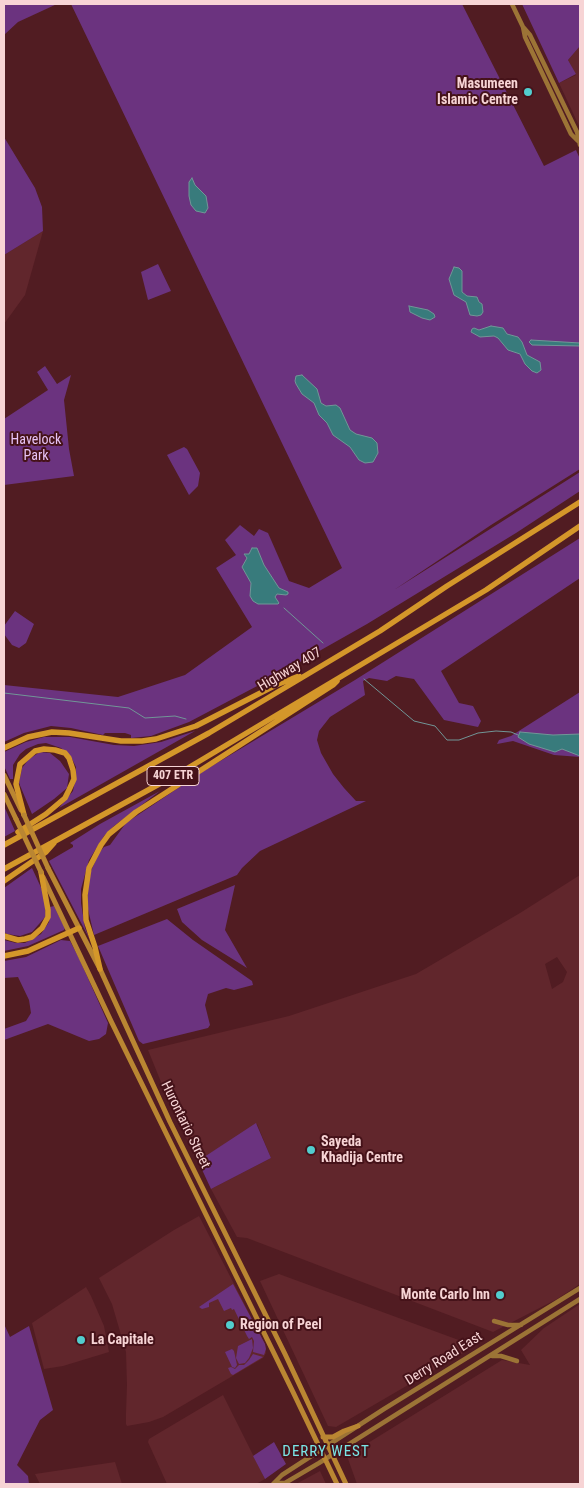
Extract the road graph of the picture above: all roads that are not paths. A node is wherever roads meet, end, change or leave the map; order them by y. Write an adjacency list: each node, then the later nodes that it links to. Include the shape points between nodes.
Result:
1 (512, 4): 2 (main road, via 577,132)
2 (579, 143)
3 (580, 502): 5 (highway, Highway 407 / 407 ETR)
4 (580, 526): 6 (highway, 407 ETR, via 486,590)
5 (315, 670): 7 (highway, via 169,736 130,742 52,732 28,737); 12 (highway, Highway 407 / 407 ETR, via 209,733)
6 (339, 678): 11 (highway, 407 ETR, via 183,771); 21 (highway, via 334,685 136,812 109,834 90,868 85,895 86,920)
7 (4, 748)
8 (4, 775): 10 (main road, Hurontario Street)
9 (4, 794): 15 (main road, Hurontario Street, bridge)
10 (24, 815): 12 (highway, via 16,784 20,764 35,751 50,749 65,754 73,770 74,779 69,790 46,814); 17 (main road, Hurontario Street, bridge)
11 (58, 839): 14 (highway, 407 ETR); 16 (highway, via 46,852)
12 (12, 840): 13 (highway, Highway 407 / 407 ETR)
13 (4, 845)
14 (4, 869)
15 (41, 872): 18 (main road, Hurontario Street); 19 (highway, via 48,910 42,928 26,939)
16 (4, 881)
17 (79, 928): 18 (highway); 21 (main road, Hurontario Street)
18 (70, 932): 20 (highway, via 28,951); 35 (main road, Hurontario Street)
19 (4, 936)
20 (4, 956)
21 (100, 969): 33 (main road, Hurontario Street, via 170,1122)
22 (580, 1288): 23 (main road, Derry Road East)
23 (565, 1298): 25 (main road); 26 (main road, Derry Road East)
24 (580, 1299): 25 (main road, Derry Road East)
25 (570, 1306): 27 (main road, Derry Road East)
26 (545, 1311): 27 (main road); 29 (main road, Derry Road East)
27 (550, 1318): 30 (main road, Derry Road East)
28 (494, 1321): 29 (main road)
29 (522, 1325): 32 (main road, Derry Road East)
30 (488, 1357): 31 (main road, via 501,1356); 36 (main road, Derry Road East)
31 (517, 1361)
32 (358, 1426): 33 (main road, via 333,1437); 34 (main road, Derry Road East)
33 (323, 1437): 34 (main road, Hurontario Street)
34 (328, 1446): 35 (main road, Derry Road East); 36 (main road, Hurontario Street)
35 (321, 1450): 37 (main road, Hurontario Street); 38 (main road, Derry Road East, via 282,1475)
36 (332, 1455): 37 (main road, Derry Road East); 40 (main road, Hurontario Street)
37 (325, 1459): 38 (main road, Derry Road East, via 285,1483); 39 (main road, Hurontario Street)
38 (274, 1484)
39 (337, 1484)
40 (346, 1484)

